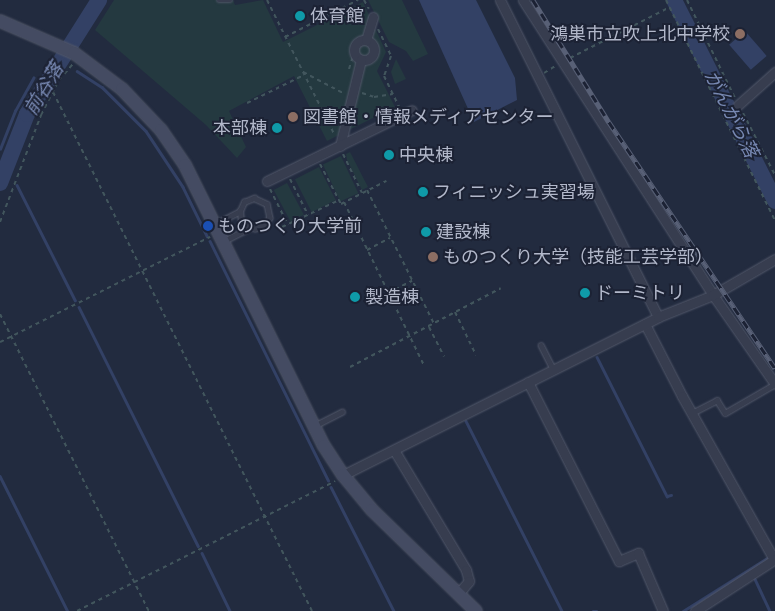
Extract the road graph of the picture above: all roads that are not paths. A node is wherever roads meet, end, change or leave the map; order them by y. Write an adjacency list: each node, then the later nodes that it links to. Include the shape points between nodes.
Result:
1 (219, 0): 2 (lane)
2 (230, 0)
3 (500, 0): 19 (street)
4 (523, 0): 18 (street)
5 (373, 17): 7 (street)
6 (0, 21): 16 (street, via 77,55 122,89 161,130 185,164)
7 (366, 40): 8 (street, via 356,42 353,48 354,55); 8 (street, via 374,46 374,53 370,59)
8 (361, 60): 12 (street)
9 (775, 72): 10 (street)
10 (738, 105)
11 (412, 110): 12 (street)
12 (340, 146): 13 (street)
13 (267, 181)
14 (240, 211): 15 (lane, via 242,222); 15 (lane, via 244,202 254,198 264,200 270,208 270,218 264,226); 16 (lane)
15 (250, 228): 16 (lane)
16 (219, 233): 27 (street)
17 (775, 259): 18 (street)
18 (713, 295): 19 (street); 24 (street)
19 (658, 317): 20 (street)
20 (645, 324): 22 (street); 26 (street)
21 (541, 345): 22 (lane)
22 (554, 370): 23 (street)
23 (528, 382): 28 (street); 33 (street, via 618,561 638,553)
24 (775, 384): 26 (lane, via 725,413 717,400)
25 (342, 412): 27 (lane)
26 (691, 413): 30 (street)
27 (314, 426): 29 (street)
28 (394, 450): 29 (street); 31 (street, via 466,570 468,581)
29 (343, 475): 31 (street, via 372,510)
30 (775, 559): 34 (street)
31 (458, 593): 32 (street)
32 (476, 611)
33 (663, 611)
34 (695, 611)

